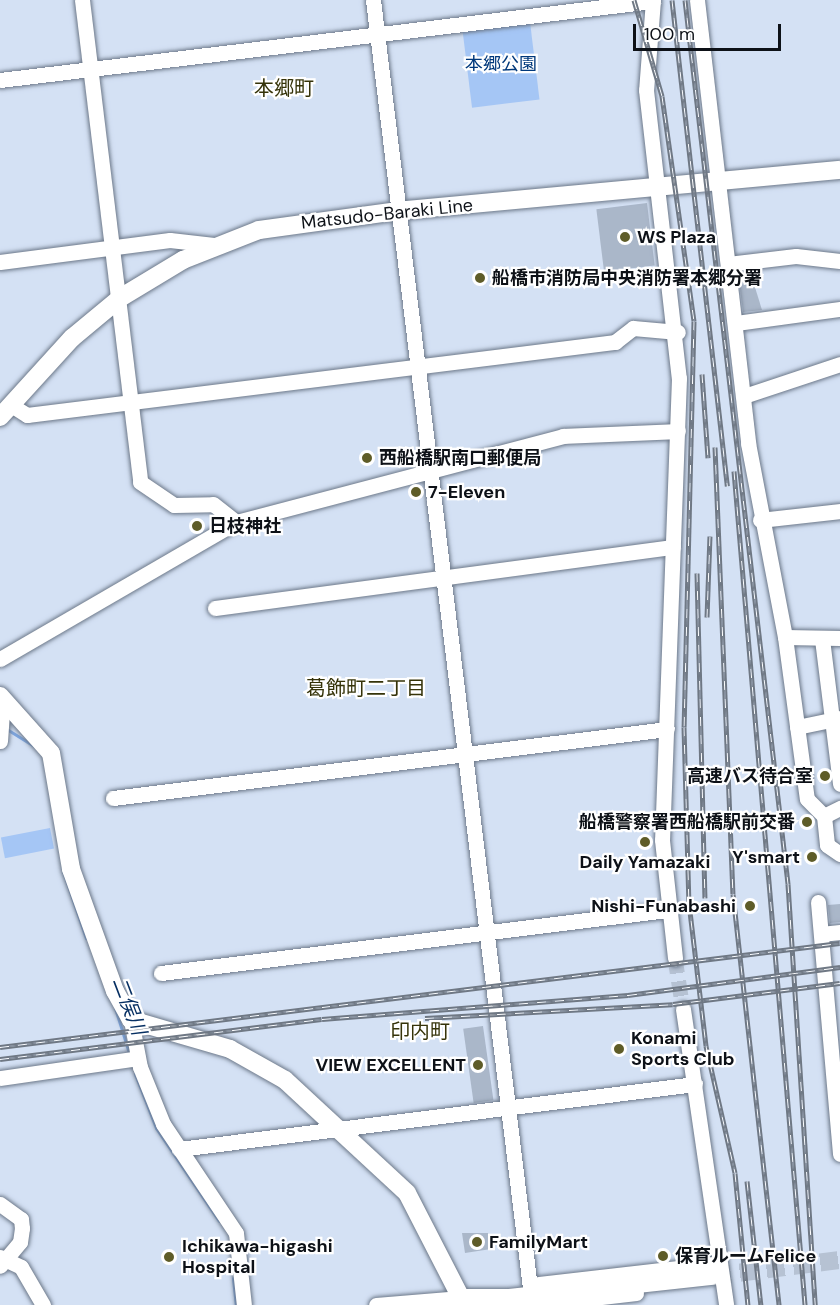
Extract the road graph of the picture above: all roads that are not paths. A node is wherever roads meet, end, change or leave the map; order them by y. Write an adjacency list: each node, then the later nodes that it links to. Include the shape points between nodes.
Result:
1 (82, 0): 6 (street)
2 (373, 0): 5 (street)
3 (697, 0): 9 (street)
4 (653, 1): 5 (street); 10 (street, via 646,90)
5 (377, 34): 6 (street); 11 (street)
6 (91, 69): 7 (street); 13 (street)
7 (0, 80)
8 (840, 170): 9 (main road, Matsudo-Baraki Line)
9 (718, 181): 10 (main road, Matsudo-Baraki Line); 16 (street)
10 (660, 188): 11 (main road, Matsudo-Baraki Line); 20 (street)
11 (397, 211): 12 (main road, Matsudo-Baraki Line, via 259,230); 22 (street)
12 (214, 245): 13 (street, via 185,240); 17 (main road, Matsudo-Baraki Line)
13 (113, 247): 15 (street); 17 (street)
14 (840, 261): 16 (street, via 796,256)
15 (0, 262)
16 (728, 264): 19 (street)
17 (120, 298): 24 (street); 25 (main road, Matsudo-Baraki Line, via 72,338)
18 (840, 309): 19 (street)
19 (736, 323): 23 (street)
20 (678, 332): 22 (street, via 633,328 615,342); 26 (street)
21 (840, 364): 23 (street)
22 (416, 367): 24 (street); 27 (street)
23 (744, 396): 29 (street)
24 (132, 401): 25 (street, via 27,415); 30 (street, via 140,482 174,505 213,504)
25 (5, 411)
26 (678, 431): 27 (street, via 563,436); 31 (street)
27 (428, 468): 30 (street); 32 (street)
28 (840, 511): 29 (street)
29 (760, 520): 34 (street)
30 (236, 522): 37 (street)
31 (673, 547): 32 (street); 41 (street)
32 (442, 575): 33 (street); 43 (street)
33 (215, 608)
34 (785, 637): 36 (street); 40 (street)
35 (840, 638): 36 (street)
36 (822, 639): 39 (street)
37 (0, 659)
38 (2, 699): 42 (street); 58 (main road, via 51,753 71,869 115,992)
39 (836, 720): 40 (street); 44 (street)
40 (797, 727): 47 (street, via 807,799)
41 (667, 729): 43 (street); 50 (street, via 662,840)
42 (0, 741)
43 (463, 753): 45 (street); 51 (street)
44 (840, 784)
45 (113, 798)
46 (840, 808): 47 (street)
47 (819, 811): 48 (street, via 827,845)
48 (840, 854)
49 (818, 902): 53 (street)
50 (667, 910): 51 (street); 54 (street)
51 (485, 932): 55 (street); 63 (street)
52 (840, 932): 53 (street)
53 (821, 934): 56 (street)
54 (675, 958)
55 (161, 973)
56 (833, 994): 60 (street)
57 (683, 1009): 62 (street)
58 (131, 1020): 59 (street); 64 (main road, via 231,1049 266,1066)
59 (138, 1058): 61 (street); 65 (street, via 163,1124)
60 (836, 1068): 66 (street)
61 (0, 1078)
62 (695, 1084): 63 (street); 69 (street)
63 (507, 1108): 64 (street); 71 (street)
64 (341, 1130): 65 (street); 72 (main road, via 407,1193)
65 (179, 1149): 74 (street, via 236,1233)
66 (840, 1154)
67 (0, 1204): 68 (street, via 21,1219 22,1228)
68 (2, 1260): 70 (street); 73 (street, via 21,1267)
69 (719, 1274): 71 (main road); 76 (street)
70 (0, 1276)
71 (531, 1300): 72 (main road)
72 (463, 1301): 75 (street)
73 (43, 1305)
74 (244, 1305)
75 (376, 1305)
76 (726, 1305)

